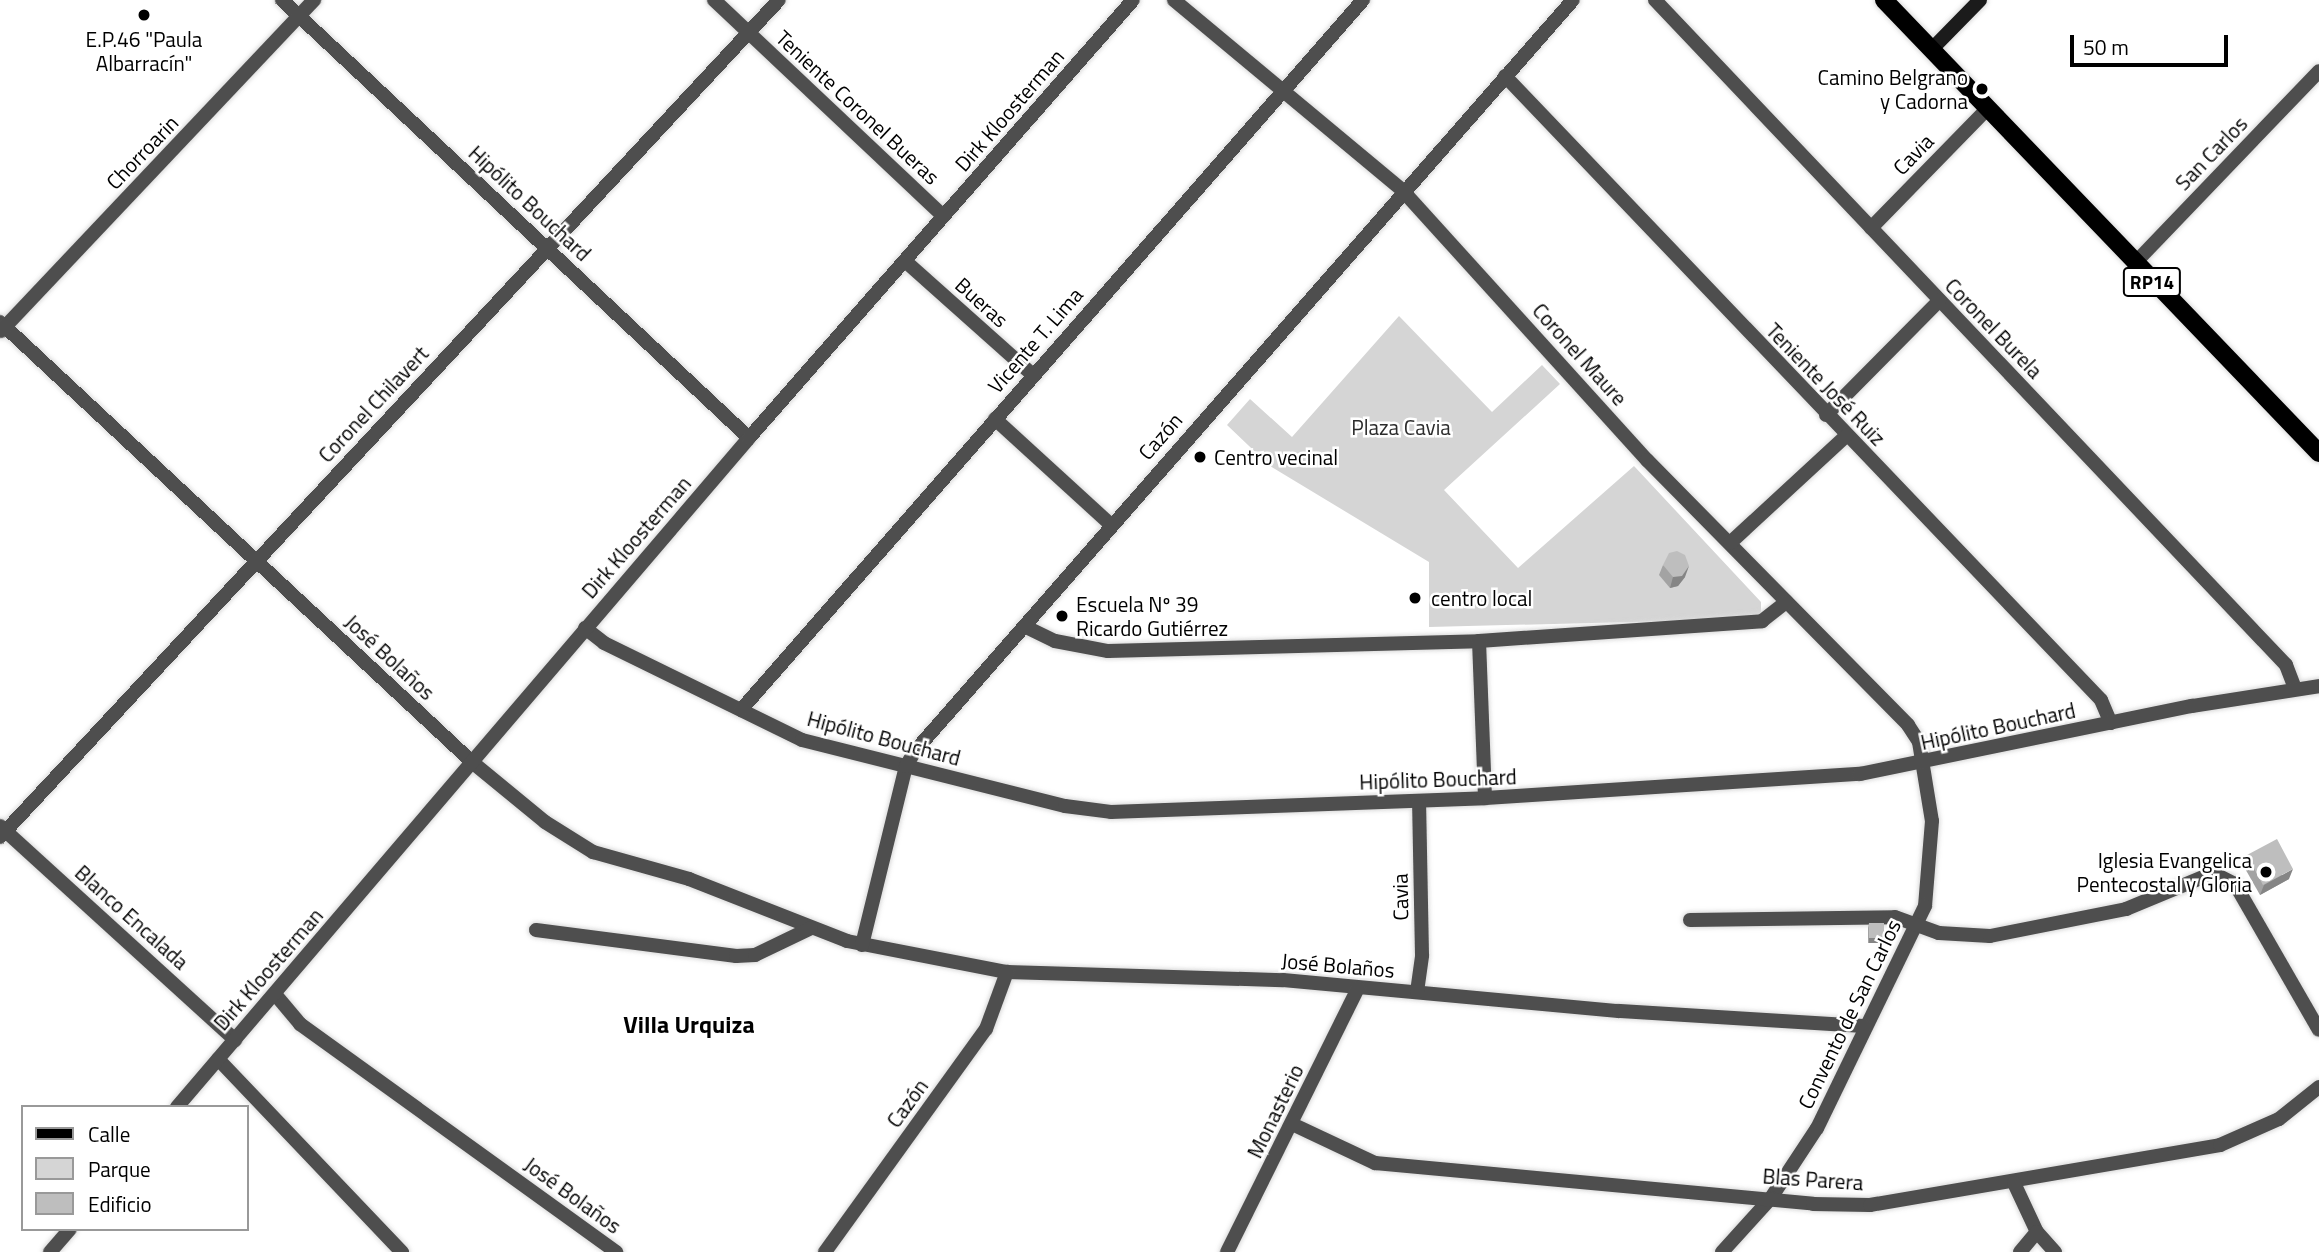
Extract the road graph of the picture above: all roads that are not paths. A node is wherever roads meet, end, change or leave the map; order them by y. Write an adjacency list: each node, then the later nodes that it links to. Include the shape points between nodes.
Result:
1 (282, 0): 12 (street, Hipólito Bouchard)
2 (314, 0): 12 (street, Chorroarin)
3 (713, 0): 13 (street, Teniente Coronel Bueras)
4 (779, 0): 13 (street, Coronel Chilavert)
5 (1133, 0): 20 (street, Dirk Kloosterman)
6 (1174, 0): 17 (street, Coronel Maure)
7 (1363, 0): 17 (street, Vicente T. Lima)
8 (1573, 0): 16 (street, Cazón)
9 (1654, 0): 21 (street, Coronel Burela)
10 (1884, 0): 14 (main road, RP14)
11 (1980, 0): 14 (street)
12 (300, 17): 22 (street, Hipólito Bouchard); 26 (street, Chorroarin)
13 (748, 33): 20 (street, Teniente Coronel Bueras); 22 (street, Coronel Chilavert)
14 (1931, 50): 18 (main road, RP14)
15 (2319, 71): 24 (street, San Carlos)
16 (1505, 76): 19 (street, Cazón); 28 (street, Teniente José Ruiz)
17 (1285, 89): 19 (street, Coronel Maure); 27 (street, Vicente T. Lima)
18 (1986, 110): 21 (street, Cavia); 24 (main road, RP14)
19 (1402, 191): 33 (street, Cazón); 34 (street, Coronel Maure, via 1647,460)
20 (943, 216): 23 (street, Dirk Kloosterman)
21 (1871, 228): 25 (street, Coronel Burela)
22 (547, 247): 31 (street, Hipólito Bouchard); 35 (street, Coronel Chilavert)
23 (905, 261): 27 (street, Bueras); 31 (street, Dirk Kloosterman)
24 (2134, 264): 32 (main road, RP14)
25 (1939, 302): 28 (street); 41 (street, Coronel Burela, via 2286,665)
26 (2, 327): 35 (street, José Bolaños)
27 (1032, 374): 29 (street, Vicente T. Lima)
28 (1826, 415): 30 (street, Teniente José Ruiz)
29 (995, 419): 33 (street); 42 (street, Vicente T. Lima)
30 (1846, 436): 34 (street); 43 (street, Teniente José Ruiz, via 2101,700)
31 (749, 438): 38 (street, Dirk Kloosterman)
32 (2319, 453)
33 (1110, 524): 37 (street, Cazón)
34 (1730, 542): 36 (street, Coronel Maure)
35 (256, 561): 44 (street, José Bolaños); 49 (street, Coronel Chilavert)
36 (1786, 601): 39 (street, via 1762,621); 45 (street, Coronel Maure, via 1908,725 1919,742)
37 (1026, 627): 39 (street, via 1055,641 1108,651); 46 (street, Cazón)
38 (585, 628): 42 (street, Hipólito Bouchard, via 604,643); 44 (street, Dirk Kloosterman)
39 (1479, 641): 47 (street)
40 (2319, 686): 41 (street, Hipólito Bouchard)
41 (2295, 689): 43 (street, Hipólito Bouchard)
42 (741, 710): 46 (street, Hipólito Bouchard, via 802,740)
43 (2111, 723): 45 (street, Hipólito Bouchard)
44 (472, 762): 52 (street, José Bolaños, via 545,821 593,852 689,879); 58 (street, Dirk Kloosterman)
45 (1923, 764): 47 (street, Hipólito Bouchard, via 1860,774); 51 (street, Convento de San Carlos, via 1931,848 1925,906)
46 (906, 766): 48 (street, Hipólito Bouchard, via 1065,806 1111,812); 54 (street, Cazón)
47 (1485, 798): 48 (street, Hipólito Bouchard)
48 (1419, 801): 57 (street, Cavia, via 1422,954)
49 (2, 832): 61 (street, Blanco Encalada)
50 (1690, 920): 51 (street, via 1874,916)
51 (1915, 923): 59 (street, Convento de San Carlos); 60 (street, via 1939,933 1990,936 2126,909 2200,876 2226,876 2235,884)
52 (811, 928): 53 (street, via 755,955 736,956); 54 (street, José Bolaños)
53 (536, 930)
54 (862, 945): 55 (street, José Bolaños)
55 (1007, 972): 56 (street, José Bolaños, via 1221,977); 73 (street, Cazón, via 996,1013 986,1029)
56 (1358, 988): 57 (street, José Bolaños); 65 (street, Monasterio)
57 (1417, 992): 59 (street, José Bolaños)
58 (275, 994): 61 (street, Dirk Kloosterman); 72 (street, José Bolaños, via 300,1024)
59 (1866, 1026): 67 (street, Convento de San Carlos, via 1817,1128)
60 (2319, 1030)
61 (235, 1040): 62 (street, Dirk Kloosterman)
62 (218, 1059): 64 (street, Dirk Kloosterman); 71 (street)
63 (2319, 1087): 66 (street, Blas Parera, via 2279,1119 2220,1145)
64 (179, 1105)
65 (1292, 1124): 67 (street, Blas Parera, via 1375,1163); 74 (street, Monasterio)
66 (2014, 1183): 67 (street, Blas Parera, via 1870,1205); 69 (street)
67 (1771, 1198): 75 (street, Convento de San Carlos)
68 (68, 1231): 70 (street)
69 (2037, 1232): 76 (street); 77 (street)
70 (50, 1252)
71 (402, 1252)
72 (616, 1252)
73 (825, 1252)
74 (1227, 1252)
75 (1722, 1252)
76 (2020, 1252)
77 (2055, 1252)

